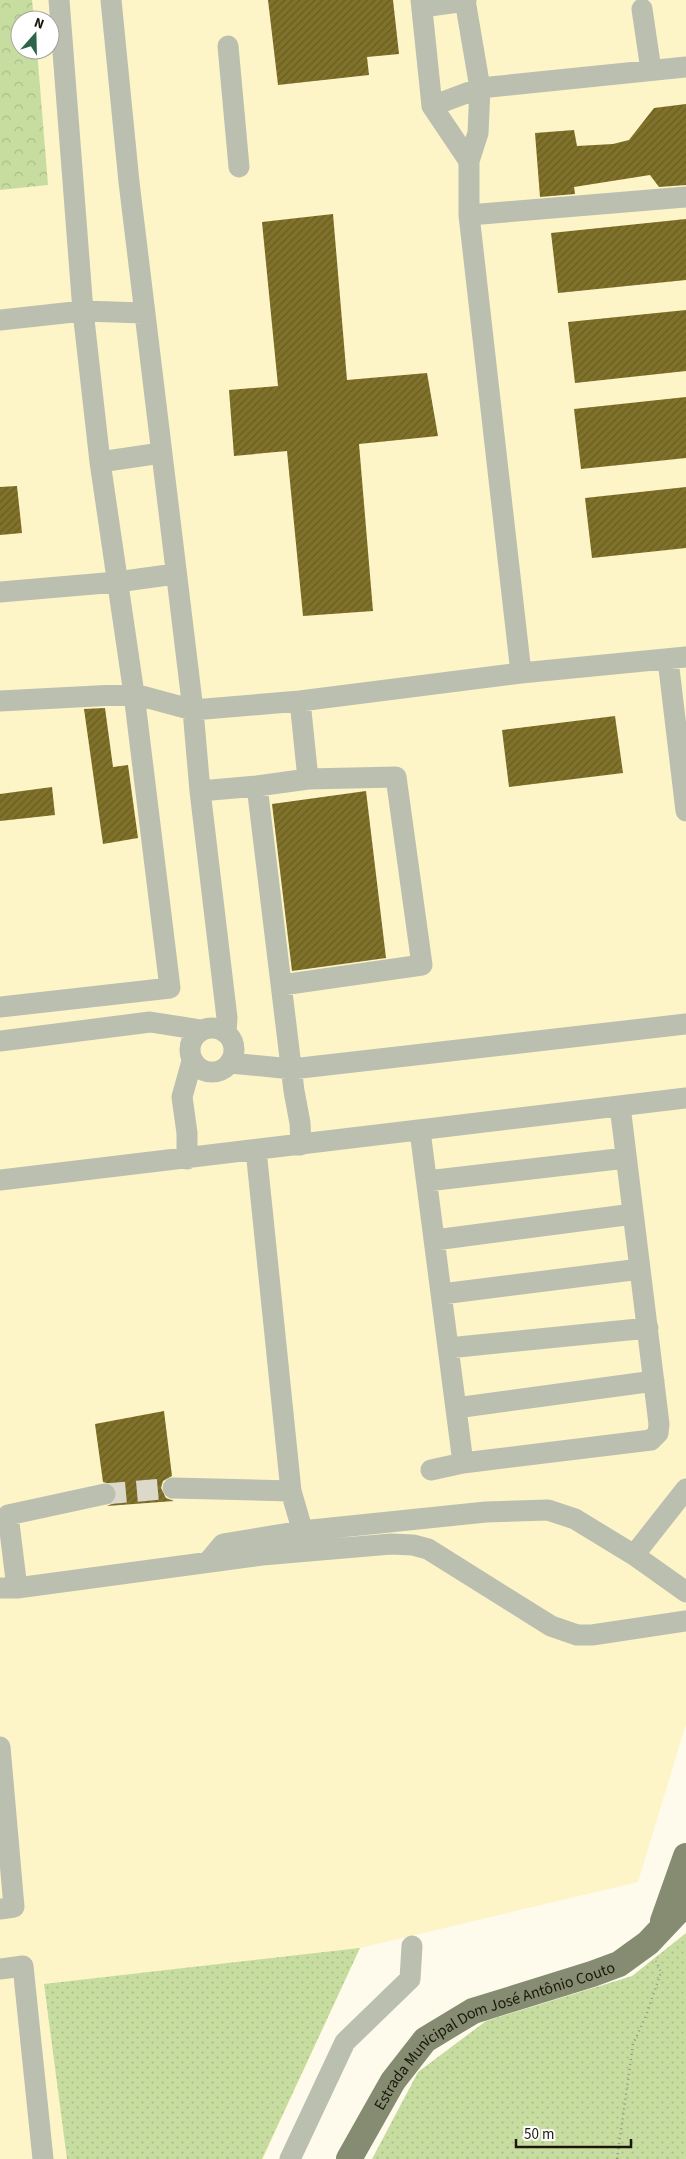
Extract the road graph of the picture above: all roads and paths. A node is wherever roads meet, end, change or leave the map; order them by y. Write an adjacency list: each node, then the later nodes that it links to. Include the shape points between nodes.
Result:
1 (60, 0): 17 (street)
2 (111, 0): 18 (street)
3 (465, 1): 4 (street); 9 (street)
4 (422, 4): 10 (street)
5 (642, 9): 8 (street)
6 (228, 46): 14 (street)
7 (686, 67): 8 (street)
8 (651, 70): 9 (street)
9 (480, 88): 10 (street); 11 (street)
10 (432, 106): 12 (street)
11 (478, 133): 12 (street); 13 (street)
12 (453, 138): 13 (street)
13 (468, 161): 16 (street)
14 (239, 167)
15 (686, 197): 16 (street)
16 (469, 215): 26 (street)
17 (83, 311): 18 (street); 19 (street); 21 (street)
18 (144, 313): 20 (street)
19 (0, 320)
20 (161, 453): 21 (street); 22 (street)
21 (100, 462): 23 (street)
22 (176, 574): 23 (street); 30 (street)
23 (117, 582): 24 (street); 27 (street)
24 (0, 592)
25 (677, 659): 26 (street); 34 (street)
26 (521, 673): 29 (street)
27 (134, 694): 28 (street); 30 (street); 36 (street, via 170,988)
28 (0, 701)
29 (300, 701): 30 (street); 31 (street)
30 (193, 710): 33 (street)
31 (308, 779): 32 (street); 35 (street, via 396,777 422,965)
32 (257, 786): 33 (street); 35 (street)
33 (200, 792): 39 (street)
34 (686, 811)
35 (282, 985): 43 (street)
36 (0, 1007)
37 (686, 1024): 43 (street)
38 (200, 1030): 39 (street, via 209,1027); 40 (street, via 150,1022); 41 (street, via 190,1044)
39 (226, 1032): 42 (street, via 234,1047)
40 (0, 1041)
41 (192, 1061): 42 (street, via 198,1068 215,1072); 49 (street, via 182,1097 187,1133)
42 (230, 1063): 43 (street)
43 (292, 1069): 47 (street)
44 (686, 1098): 45 (street)
45 (620, 1106): 46 (street); 50 (street)
46 (420, 1130): 47 (street); 52 (street)
47 (301, 1145): 48 (street)
48 (256, 1150): 49 (street); 64 (street)
49 (186, 1158): 51 (street)
50 (626, 1158): 52 (street); 53 (street)
51 (0, 1180)
52 (427, 1181): 54 (street)
53 (633, 1214): 54 (street); 55 (street)
54 (435, 1240): 56 (street)
55 (640, 1269): 56 (street); 57 (street)
56 (442, 1294): 58 (street)
57 (648, 1328): 58 (street); 59 (street)
58 (448, 1348): 60 (street)
59 (654, 1382): 60 (street); 61 (street, via 659,1424 658,1433 651,1440)
60 (456, 1408): 61 (street)
61 (463, 1463): 62 (street)
62 (431, 1470)
63 (173, 1488): 64 (street)
64 (291, 1490): 67 (street)
65 (686, 1490): 68 (street)
66 (105, 1494): 69 (street, via 8,1515)
67 (305, 1541): 68 (street, via 486,1512 548,1510 575,1518); 69 (street, via 223,1544 208,1562); 71 (street, via 413,1545 428,1549 551,1626 577,1635)
68 (634, 1555): 70 (street)
69 (8, 1588)
70 (686, 1592)
71 (686, 1621)
72 (0, 1747): 75 (street, via 14,1907)
73 (686, 1856): 76 (main road)
74 (686, 1903): 76 (main road, Estrada Municipal Dom José Antônio Couto)
75 (0, 1909)
76 (654, 1936): 81 (main road, Estrada Municipal Dom José Antônio Couto, via 619,1964 473,2011 425,2040 393,2081); 82 (path, via 661,1972 633,2044)
77 (412, 1946): 80 (street, via 410,1979 345,2042)
78 (0, 1968): 79 (street, via 24,1966)
79 (43, 2159)
80 (290, 2159)
81 (348, 2159)
82 (617, 2159)

